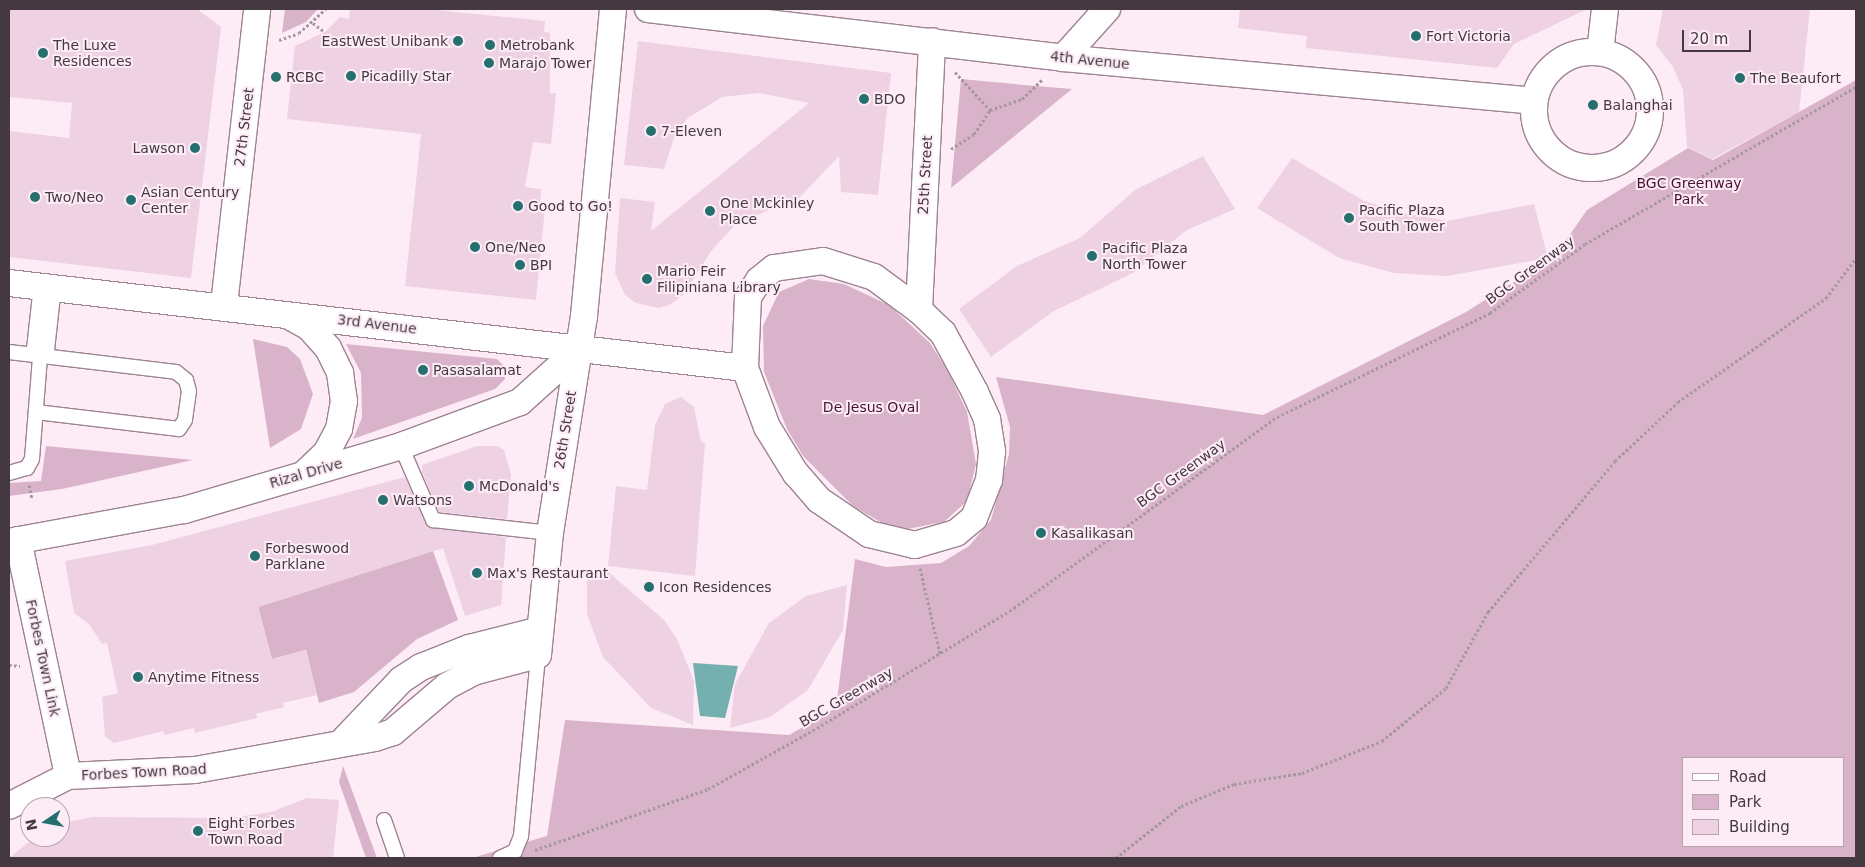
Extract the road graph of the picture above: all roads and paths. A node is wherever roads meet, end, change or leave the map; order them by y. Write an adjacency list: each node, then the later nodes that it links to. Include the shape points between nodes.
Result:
1 (257, 9): 10 (street, 27th Street)
2 (326, 9): 7 (path)
3 (613, 9): 23 (street, 26th Street)
4 (648, 9): 9 (street, 4th Avenue)
5 (1107, 9): 12 (street)
6 (1605, 9): 11 (street)
7 (313, 23): 8 (path); 10 (path, via 282,39)
8 (325, 32)
9 (932, 41): 12 (street, 4th Avenue); 15 (path); 16 (street, 25th Street)
10 (253, 44): 20 (street, 27th Street)
11 (1600, 52): 14 (street, via 1565,58 1550,69); 14 (street, via 1634,70 1645,86 1648,125 1627,157 1600,168 1571,165 1541,139)
12 (1063, 58): 14 (street, 4th Avenue); 15 (path, via 1022,98)
13 (1856, 87): 35 (path, BGC Greenway, via 1585,244 1490,313 1277,417 1014,608)
14 (1534, 101)
15 (990, 110): 16 (path, via 963,144)
16 (926, 153): 21 (street, 25th Street)
17 (1856, 258): 43 (path, via 1826,298 1678,402 1615,461 1488,612 1446,688 1382,741 1302,773 1234,784 1181,806)
18 (9, 283): 19 (street, 3rd Avenue)
19 (48, 286): 20 (street, 3rd Avenue); 25 (lane, via 47,350)
20 (224, 305): 22 (street, 3rd Avenue)
21 (919, 310): 26 (street, via 895,290 850,267 823,261 774,268 759,280 748,297); 33 (street, via 943,334 960,361 986,418 992,452 989,480 974,518 956,533)
22 (284, 314): 23 (street, 3rd Avenue); 30 (street, via 322,341 340,373 344,401 339,429 326,453)
23 (579, 349): 26 (street, 3rd Avenue); 28 (street, Rizal Drive, via 520,402); 31 (street, 26th Street)
24 (9, 352): 25 (lane)
25 (40, 358): 27 (lane); 27 (lane, via 176,372 186,380 189,391 185,420 178,429)
26 (745, 368): 33 (street, via 781,452 819,500 869,534)
27 (36, 412): 29 (lane, via 32,459 26,468)
28 (401, 446): 30 (street, Rizal Drive); 31 (lane, via 432,520)
29 (9, 473)
30 (306, 473): 32 (street, Rizal Drive, via 184,510)
31 (550, 533): 34 (street, 26th Street)
32 (14, 541): 37 (street, Forbes Town Link)
33 (915, 545): 35 (path)
34 (539, 643): 36 (street, Forbes Town Road, via 447,686 393,732); 36 (street, via 469,648 421,667 401,680); 40 (lane, 26th Street)
35 (940, 654): 40 (path, BGC Greenway, via 708,789)
36 (343, 741): 37 (street, Forbes Town Road, via 195,770)
37 (68, 776): 38 (street, Forbes Town Road)
38 (9, 806)
39 (384, 820): 41 (lane)
40 (520, 852): 42 (lane)
41 (397, 858)
42 (500, 858)
43 (1116, 858)

